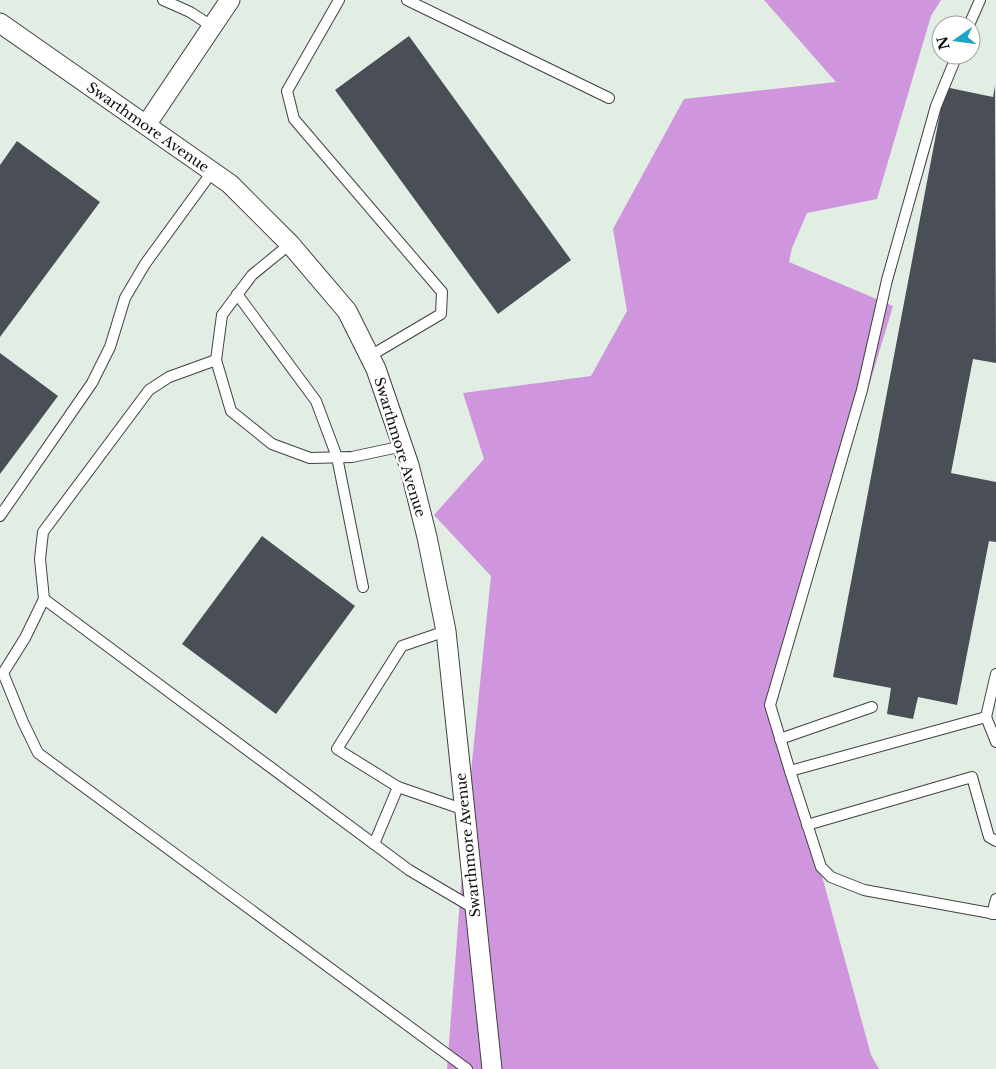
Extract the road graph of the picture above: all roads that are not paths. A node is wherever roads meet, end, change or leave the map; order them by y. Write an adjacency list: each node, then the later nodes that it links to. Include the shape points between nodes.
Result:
1 (165, 0): 7 (lane)
2 (230, 0): 7 (street)
3 (339, 0): 15 (lane, via 287,91 294,119 442,292 441,314)
4 (407, 0): 10 (lane)
5 (980, 0): 6 (lane)
6 (973, 15)
7 (213, 27): 11 (street)
8 (2, 30): 11 (street, Swarthmore Avenue)
9 (953, 65): 26 (lane, via 934,115 887,280 862,390 770,705)
10 (609, 98)
11 (146, 125): 12 (street, Swarthmore Avenue)
12 (212, 172): 13 (street, Swarthmore Avenue, via 230,184); 19 (lane, via 141,270 125,298 110,346 92,383)
13 (290, 244): 14 (lane, via 252,275); 15 (street, Swarthmore Avenue, via 347,311)
14 (237, 294): 16 (lane, via 222,315); 18 (lane, via 316,401)
15 (370, 356): 17 (street, Swarthmore Avenue)
16 (216, 360): 18 (lane, via 231,411 272,444 310,458); 21 (lane, via 169,377 149,390 43,532 40,559)
17 (403, 446): 18 (lane); 22 (street, Swarthmore Avenue, via 427,537)
18 (337, 457): 20 (lane)
19 (0, 516)
20 (363, 587)
21 (44, 599): 33 (lane); 37 (lane, via 3,673 38,753)
22 (446, 631): 29 (lane, via 402,646 337,748); 30 (street, Swarthmore Avenue)
23 (996, 674): 25 (lane)
24 (872, 707): 26 (lane)
25 (986, 717): 27 (lane); 28 (lane)
26 (780, 739): 28 (lane)
27 (996, 742)
28 (790, 771): 31 (lane)
29 (398, 787): 30 (lane); 33 (lane)
30 (465, 810): 35 (street, Swarthmore Avenue)
31 (807, 825): 32 (lane, via 972,777 989,837); 36 (lane, via 821,867 831,877 864,890)
32 (996, 841)
33 (374, 844): 35 (lane, via 409,870)
34 (996, 899): 36 (lane)
35 (475, 909): 38 (street, Swarthmore Avenue)
36 (994, 914)
37 (467, 1069)
38 (492, 1069)

